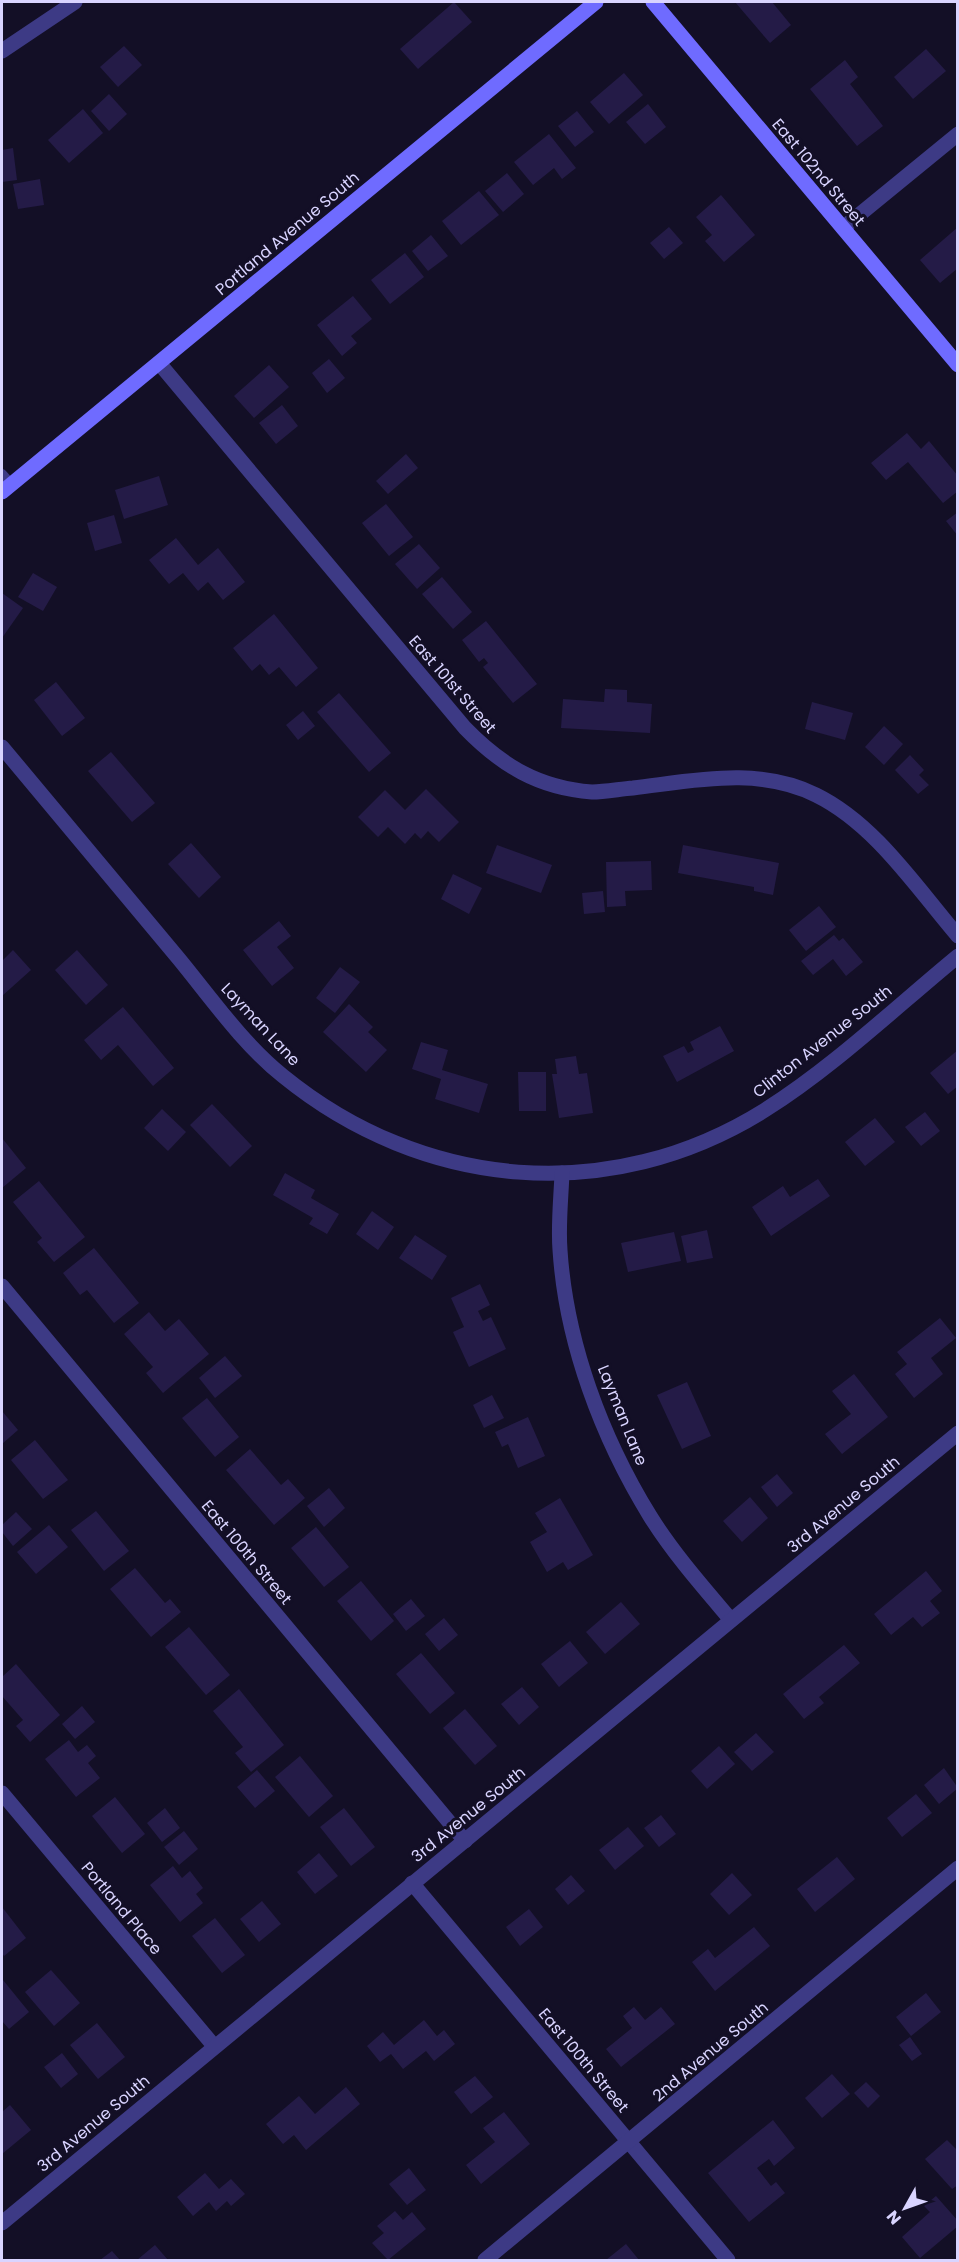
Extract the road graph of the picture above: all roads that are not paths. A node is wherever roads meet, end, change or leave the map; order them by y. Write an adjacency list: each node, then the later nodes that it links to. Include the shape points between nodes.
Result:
1 (75, 2): 4 (street)
2 (596, 2): 7 (street, Portland Avenue South)
3 (653, 2): 6 (street, East 102nd Street)
4 (2, 51)
5 (957, 134): 6 (street)
6 (843, 228): 8 (street, East 102nd Street)
7 (159, 363): 9 (street, Portland Avenue South); 11 (street, East 101st Street, via 490,754 522,774 592,792 710,779 747,777 783,781 817,795 849,815)
8 (957, 365)
9 (5, 484)
10 (2, 747): 13 (street, Layman Lane, via 237,1029 281,1074 329,1110 382,1139 439,1160 501,1171)
11 (957, 936)
12 (957, 956): 13 (street, Clinton Avenue South, via 764,1111 666,1156 613,1169)
13 (562, 1173): 16 (street, Layman Lane, via 560,1251 571,1321 589,1389 616,1454 650,1517)
14 (2, 1286): 18 (street, East 100th Street)
15 (957, 1432): 16 (street, 3rd Avenue South)
16 (731, 1620): 18 (street, 3rd Avenue South)
17 (2, 1792): 21 (street, Portland Place)
18 (465, 1841): 20 (street, 3rd Avenue South)
19 (957, 1868): 22 (street, 2nd Avenue South)
20 (412, 1883): 21 (street, 3rd Avenue South); 22 (street, East 100th Street)
21 (214, 2046): 23 (street, 3rd Avenue South)
22 (628, 2142): 24 (street, 2nd Avenue South); 25 (street, East 100th Street)
23 (2, 2223)
24 (485, 2260)
25 (728, 2260)

